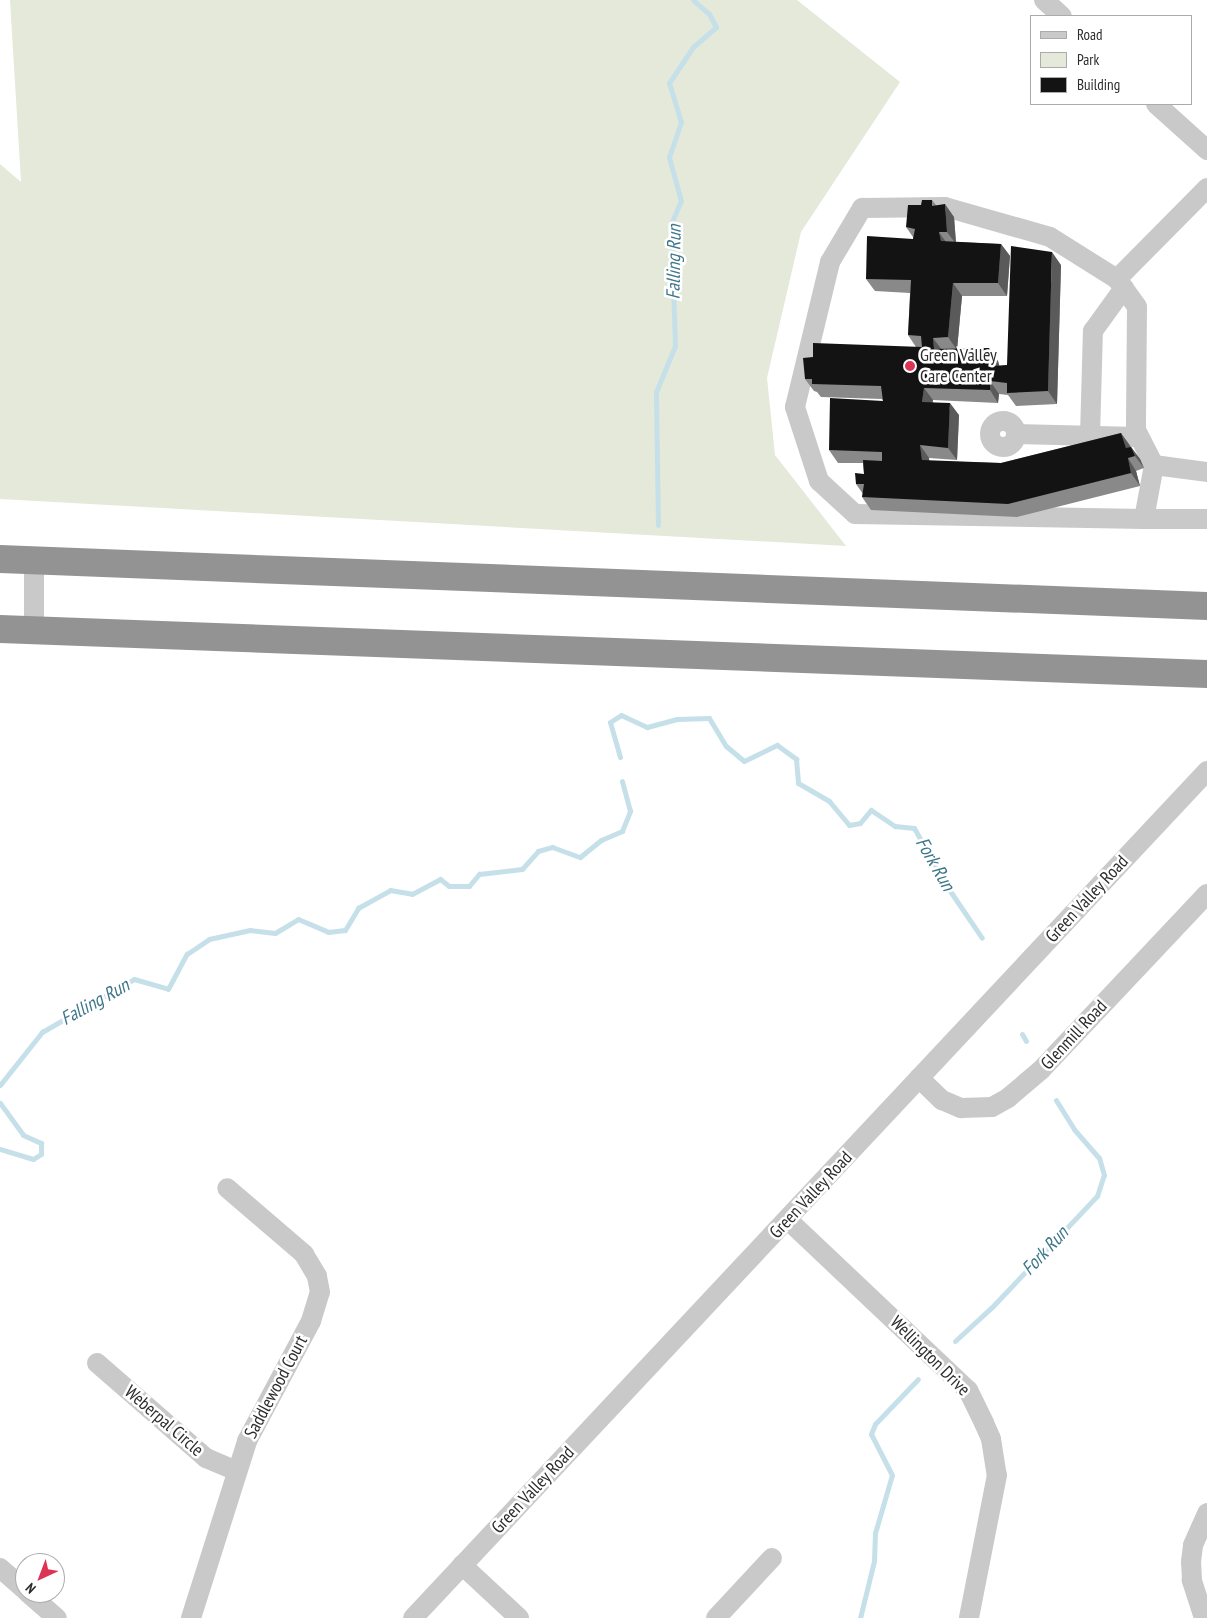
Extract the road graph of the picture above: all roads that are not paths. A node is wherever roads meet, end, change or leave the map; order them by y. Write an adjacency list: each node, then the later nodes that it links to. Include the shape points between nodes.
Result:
1 (1044, 0): 2 (street)
2 (1061, 15)
3 (1157, 105): 4 (street)
4 (1207, 150)
5 (1207, 188): 6 (street)
6 (1120, 284): 8 (street, via 1094,331); 9 (street, via 1137,307 1136,430); 12 (street, via 1050,237 945,207 862,208 830,262 794,407 819,481 855,514)
7 (1016, 434): 8 (street)
8 (1090, 436): 9 (street)
9 (1139, 437): 10 (street)
10 (1154, 465): 11 (street); 12 (street)
11 (1207, 472)
12 (1154, 519): 13 (street)
13 (1207, 520)
14 (0, 559): 15 (highway)
15 (34, 560): 16 (highway); 18 (street)
16 (1207, 606)
17 (0, 629): 18 (highway)
18 (34, 630): 19 (highway)
19 (1207, 674)
20 (1207, 771): 22 (street, Green Valley Road)
21 (1207, 894): 22 (street, Glenmill Road, via 1041,1070 1008,1098 984,1108 961,1108 942,1100)
22 (919, 1078): 24 (street, Green Valley Road)
23 (227, 1188): 26 (street, Saddlewood Court, via 304,1254 317,1276 320,1292 312,1321 260,1412)
24 (788, 1220): 29 (street, Green Valley Road); 38 (street, Wellington Drive, via 968,1390 984,1422 993,1448 996,1475)
25 (97, 1363): 26 (street, Weberpal Circle, via 206,1458)
26 (236, 1471): 34 (street, Saddlewood Court)
27 (1207, 1513): 39 (street, via 1198,1528 1191,1562 1192,1580)
28 (772, 1558): 37 (street)
29 (462, 1565): 35 (street, Green Valley Road); 36 (street)
30 (0, 1568): 31 (street)
31 (15, 1581)
32 (40, 1603): 33 (street)
33 (57, 1618)
34 (191, 1618)
35 (412, 1618)
36 (519, 1618)
37 (716, 1618)
38 (969, 1618)
39 (1204, 1618)

